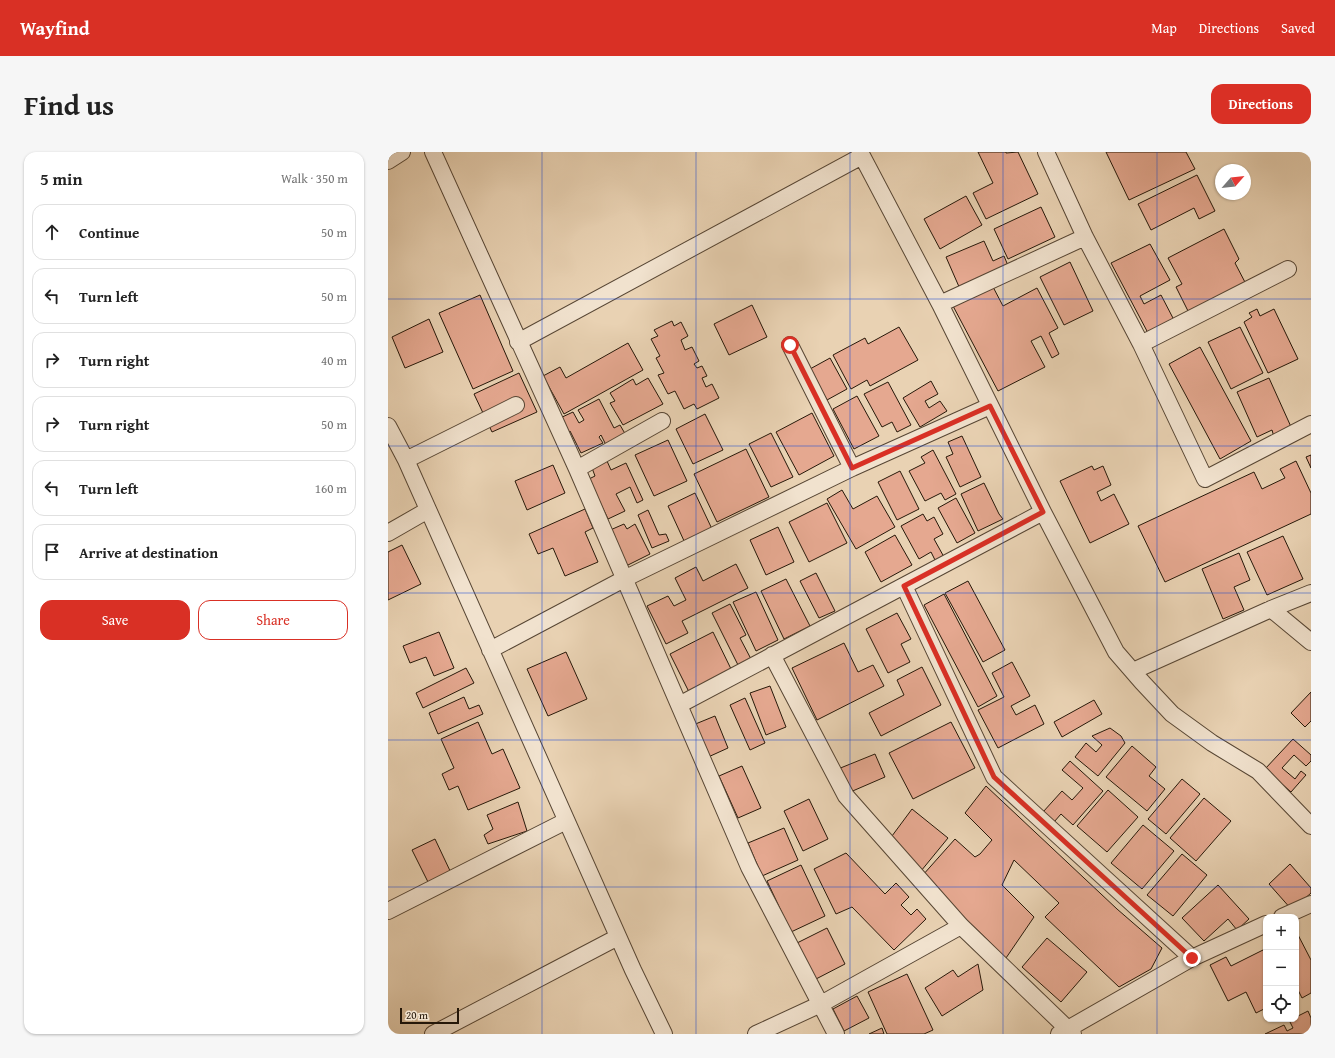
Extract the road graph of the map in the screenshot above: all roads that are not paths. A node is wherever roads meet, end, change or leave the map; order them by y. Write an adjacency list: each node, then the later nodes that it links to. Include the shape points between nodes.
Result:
1 (402, 152): 5 (street)
2 (433, 152): 9 (street)
3 (1046, 152): 6 (street)
4 (861, 154): 8 (street); 9 (street)
5 (388, 161)
6 (1085, 237): 8 (street); 10 (street)
7 (1288, 269): 10 (street)
8 (940, 304): 13 (street)
9 (518, 342): 19 (street)
10 (1141, 344): 15 (street, via 1205,479)
11 (790, 345): 18 (street)
12 (516, 405): 17 (street)
13 (990, 406): 18 (street); 21 (street)
14 (662, 421): 19 (street)
15 (1311, 424)
16 (388, 426): 17 (street)
17 (406, 460): 20 (street)
18 (852, 468): 23 (street)
19 (577, 469): 23 (street)
20 (428, 510): 22 (street); 28 (street)
21 (1043, 512): 24 (street); 30 (street, via 1116,652)
22 (388, 533)
23 (624, 579): 28 (street); 31 (street)
24 (904, 586): 29 (street); 40 (street, via 994,777)
25 (1311, 593): 26 (street)
26 (1271, 609): 27 (street); 30 (street)
27 (1311, 642)
28 (490, 650): 32 (street)
29 (772, 655): 31 (street); 38 (street, via 846,796)
30 (1132, 671): 33 (street, via 1172,714 1212,743 1258,771)
31 (679, 705): 41 (street, via 749,867)
32 (566, 821): 35 (street); 39 (street)
33 (1311, 826)
34 (1311, 904): 36 (street)
35 (388, 911)
36 (1289, 914)
37 (1263, 925): 40 (street)
38 (961, 926): 41 (street); 42 (street)
39 (618, 937): 43 (street); 44 (street)
40 (1192, 958): 42 (street)
41 (821, 1004): 45 (street); 46 (street)
42 (1066, 1032)
43 (433, 1034)
44 (664, 1034)
45 (756, 1034)
46 (836, 1034)

